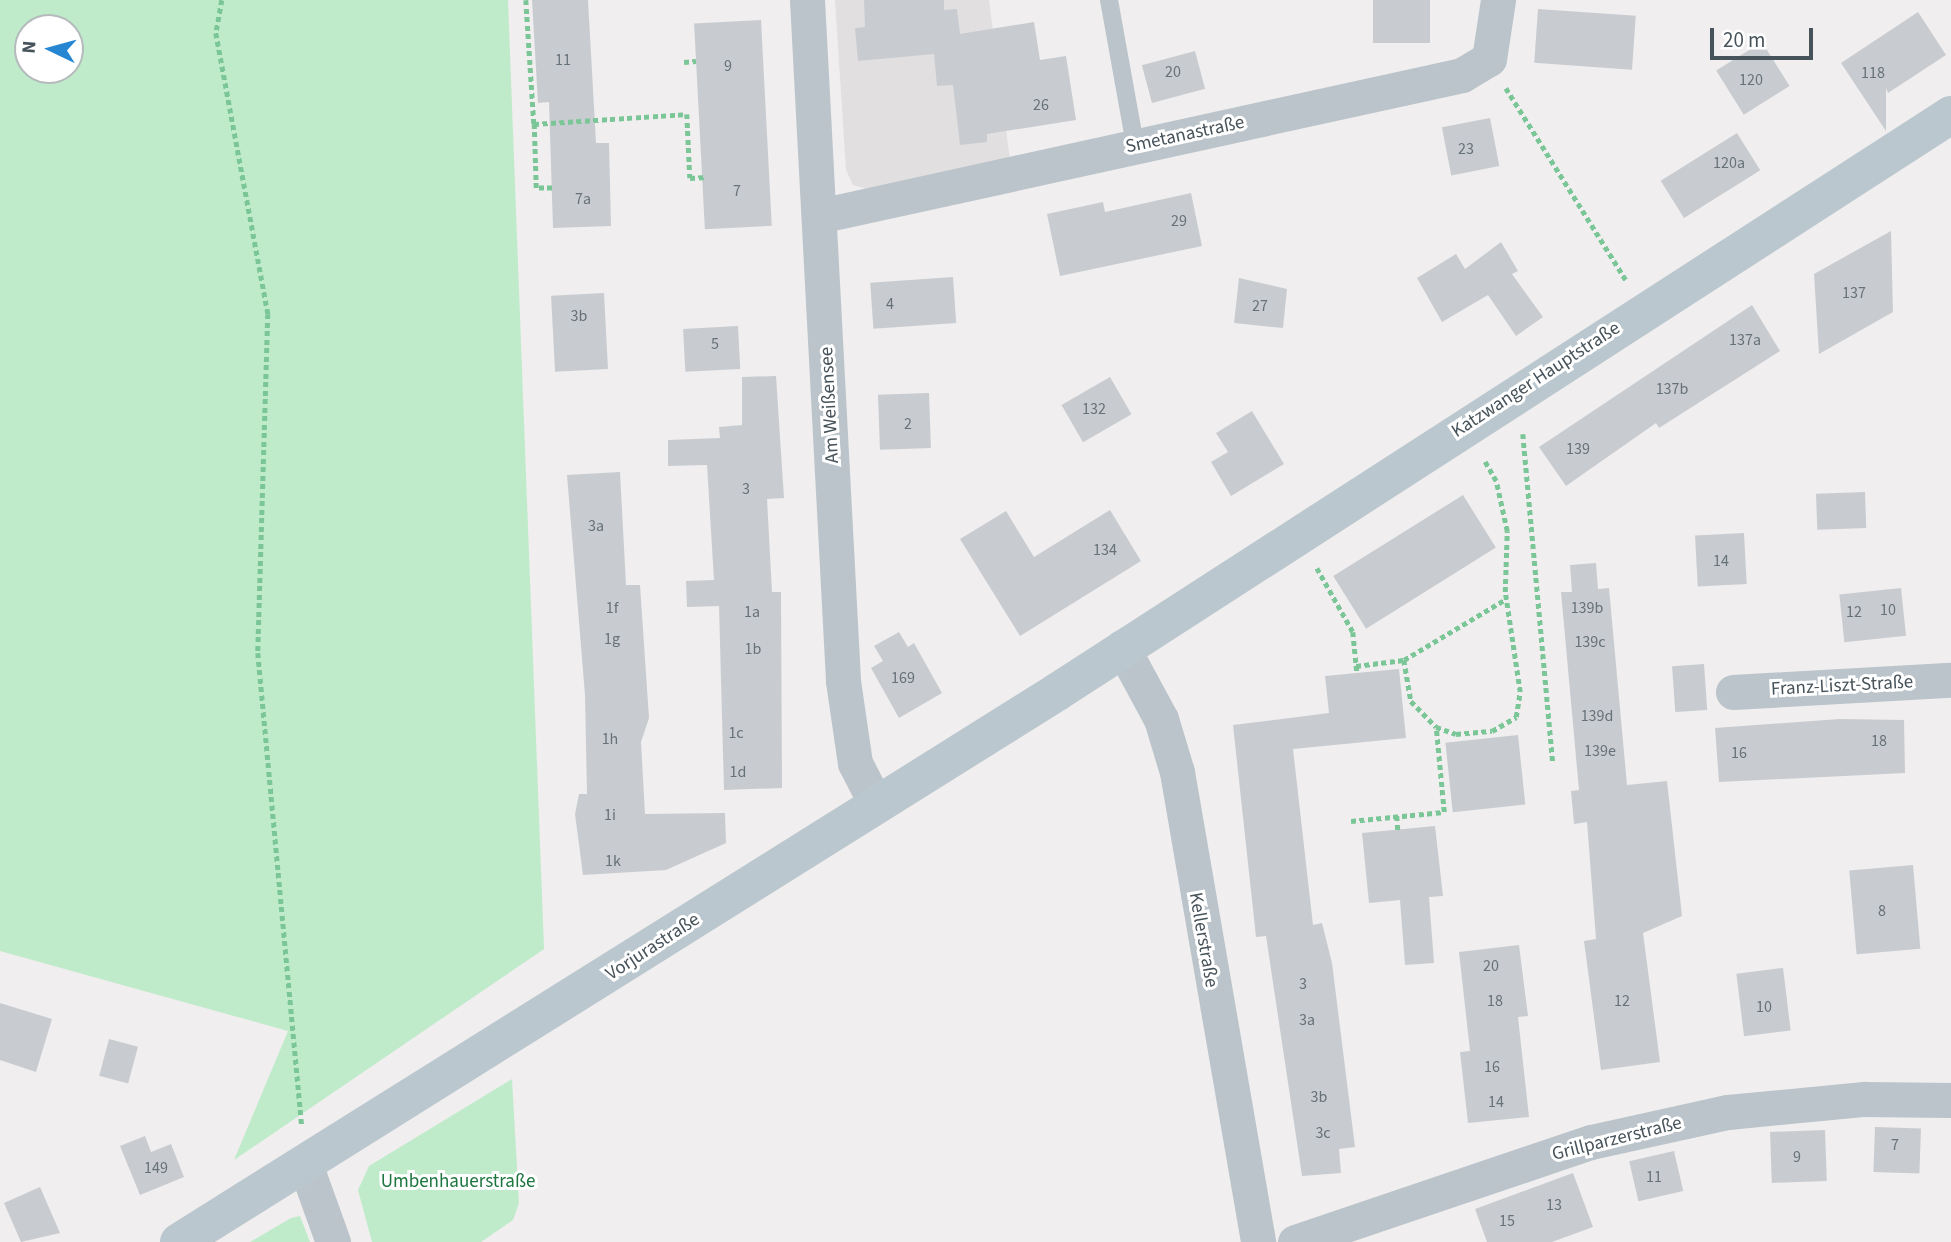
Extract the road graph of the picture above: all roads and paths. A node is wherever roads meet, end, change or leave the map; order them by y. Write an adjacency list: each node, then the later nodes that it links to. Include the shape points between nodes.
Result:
1 (222, 0): 33 (path, via 216,33 268,314 258,653)
2 (526, 0): 10 (path)
3 (807, 0): 14 (street, Am Weißensee)
4 (1109, 0): 11 (lane)
5 (1498, 0): 6 (street)
6 (1489, 59): 11 (street, Smetanastraße, via 1462,75); 15 (path)
7 (696, 61): 8 (path)
8 (684, 62)
9 (1951, 115): 15 (main road, Katzwanger Hauptstraße)
10 (534, 124): 12 (path, via 687,114 690,178); 13 (path, via 536,188)
11 (1135, 145): 14 (street, Smetanastraße)
12 (706, 177)
13 (552, 188)
14 (819, 216): 28 (street, Am Weißensee, via 843,681 855,763)
15 (1645, 309): 16 (main road, Katzwanger Hauptstraße)
16 (1519, 391): 17 (main road, Katzwanger Hauptstraße); 27 (path)
17 (1459, 429): 18 (main road, Katzwanger Hauptstraße); 19 (path, via 1488,466 1500,495 1507,531)
18 (1298, 533): 20 (main road, Katzwanger Hauptstraße); 22 (path, via 1353,632)
19 (1507, 598): 21 (path); 26 (path, via 1521,707 1507,726 1492,734 1456,734)
20 (1122, 647): 28 (main road, Vorjurastraße); 36 (street, Kellerstraße, via 1161,719 1177,772)
21 (1405, 660): 22 (path); 26 (path, via 1411,701)
22 (1356, 666): 23 (path)
23 (1357, 673)
24 (1951, 680): 25 (street, Franz-Liszt-Straße)
25 (1733, 692)
26 (1436, 727): 29 (path, via 1444,812)
27 (1553, 762)
28 (876, 804): 33 (main road, Vorjurastraße)
29 (1397, 816): 30 (path); 31 (path)
30 (1351, 821)
31 (1398, 830)
32 (1951, 1100): 37 (street, Grillparzerstraße, via 1864,1099 1728,1112 1605,1139)
33 (306, 1167): 34 (main road, Vorjurastraße); 35 (street)
34 (179, 1242)
35 (333, 1242)
36 (1258, 1242)
37 (1295, 1242)

